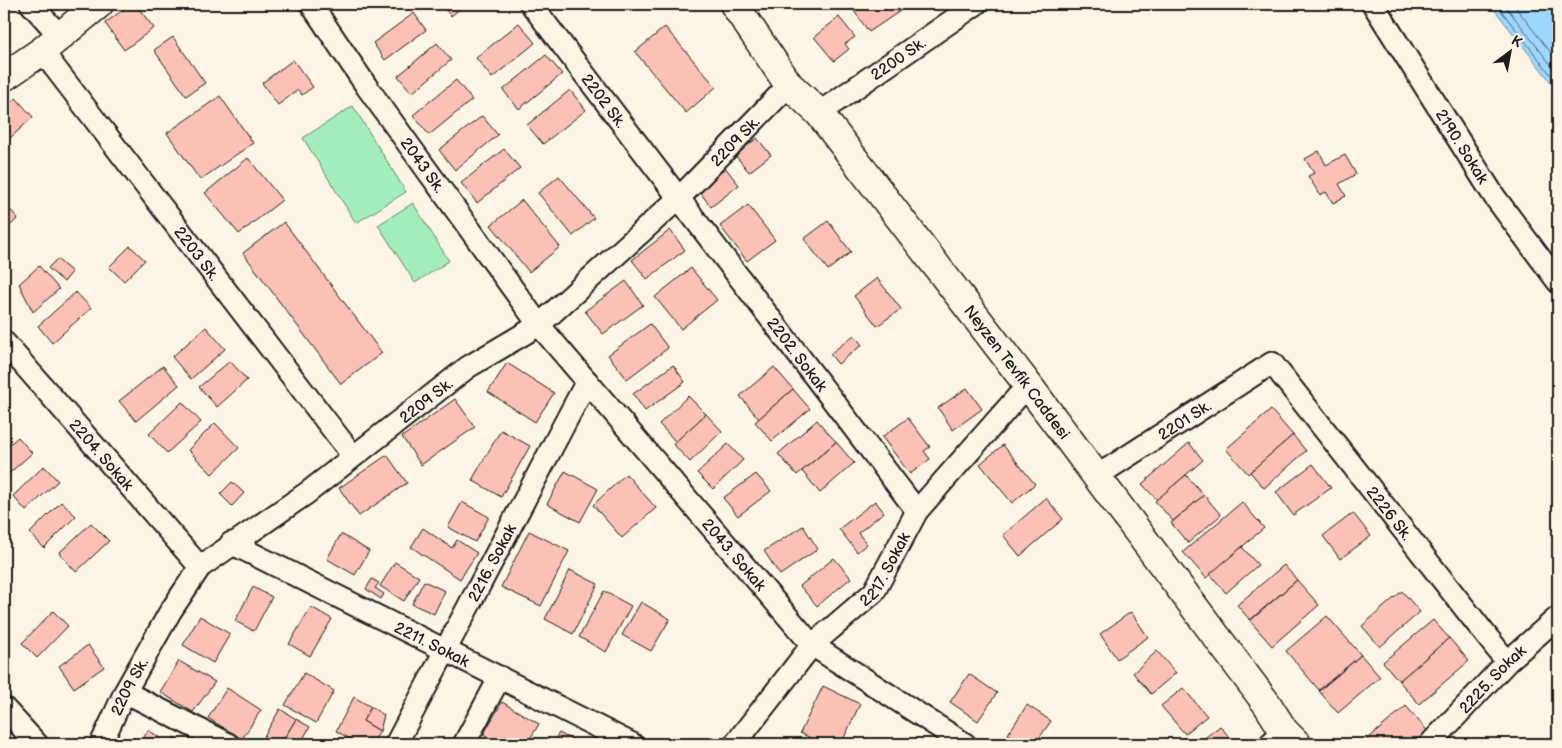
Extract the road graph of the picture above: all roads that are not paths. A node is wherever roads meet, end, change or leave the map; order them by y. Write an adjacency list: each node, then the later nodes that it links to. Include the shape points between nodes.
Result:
1 (31, 4): 8 (street, 2203 Sk.)
2 (99, 4): 8 (street)
3 (311, 4): 14 (street, 2043 Sk., via 367,87)
4 (531, 4): 12 (street, 2202 Sk.)
5 (734, 4): 10 (street, Neyzen Tevfik Caddesi)
6 (976, 4): 11 (street, 2200 Sk.)
7 (1373, 4): 13 (street, 2190. Sokak, via 1494,196)
8 (51, 43): 9 (street); 19 (street, 2203 Sk.)
9 (4, 77)
10 (789, 85): 11 (street, Neyzen Tevfik Caddesi); 12 (street, 2209 Sk.)
11 (819, 113): 18 (street, Neyzen Tevfik Caddesi)
12 (680, 196): 14 (street, 2209 Sk.); 21 (street, 2202. Sokak)
13 (1558, 282)
14 (540, 325): 17 (street, 2043. Sokak); 19 (street, 2209 Sk., via 468,367)
15 (4, 342): 23 (street, 2204. Sokak)
16 (1272, 363): 20 (street, 2201 Sk.); 27 (street, 2226 Sk.)
17 (587, 381): 25 (street, 2043. Sokak); 26 (street, 2216. Sokak)
18 (1028, 385): 20 (street, Neyzen Tevfik Caddesi); 21 (street, 2217. Sokak)
19 (353, 456): 22 (street, 2209 Sk., via 307,493)
20 (1097, 476): 31 (street, Neyzen Tevfik Caddesi, via 1267,704)
21 (917, 511): 25 (street, 2217. Sokak, via 874,592)
22 (231, 543): 23 (street, 2209 Sk.); 26 (street, 2211. Sokak)
23 (200, 567): 29 (street, 2209 Sk., via 170,612)
24 (1558, 616): 27 (street, 2225. Sokak)
25 (812, 644): 38 (street, 2217. Sokak); 39 (street, 2043. Sokak)
26 (446, 649): 28 (street, 2211. Sokak); 35 (street, 2216. Sokak)
27 (1507, 662): 40 (street, 2225. Sokak)
28 (500, 677): 36 (street); 37 (street, 2211. Sokak)
29 (125, 692): 33 (street, 2209 Sk.); 34 (street)
30 (4, 708): 32 (street)
31 (1284, 740)
32 (37, 744)
33 (101, 744)
34 (228, 744)
35 (396, 744)
36 (464, 744)
37 (632, 744)
38 (735, 744)
39 (965, 744)
40 (1430, 744)

